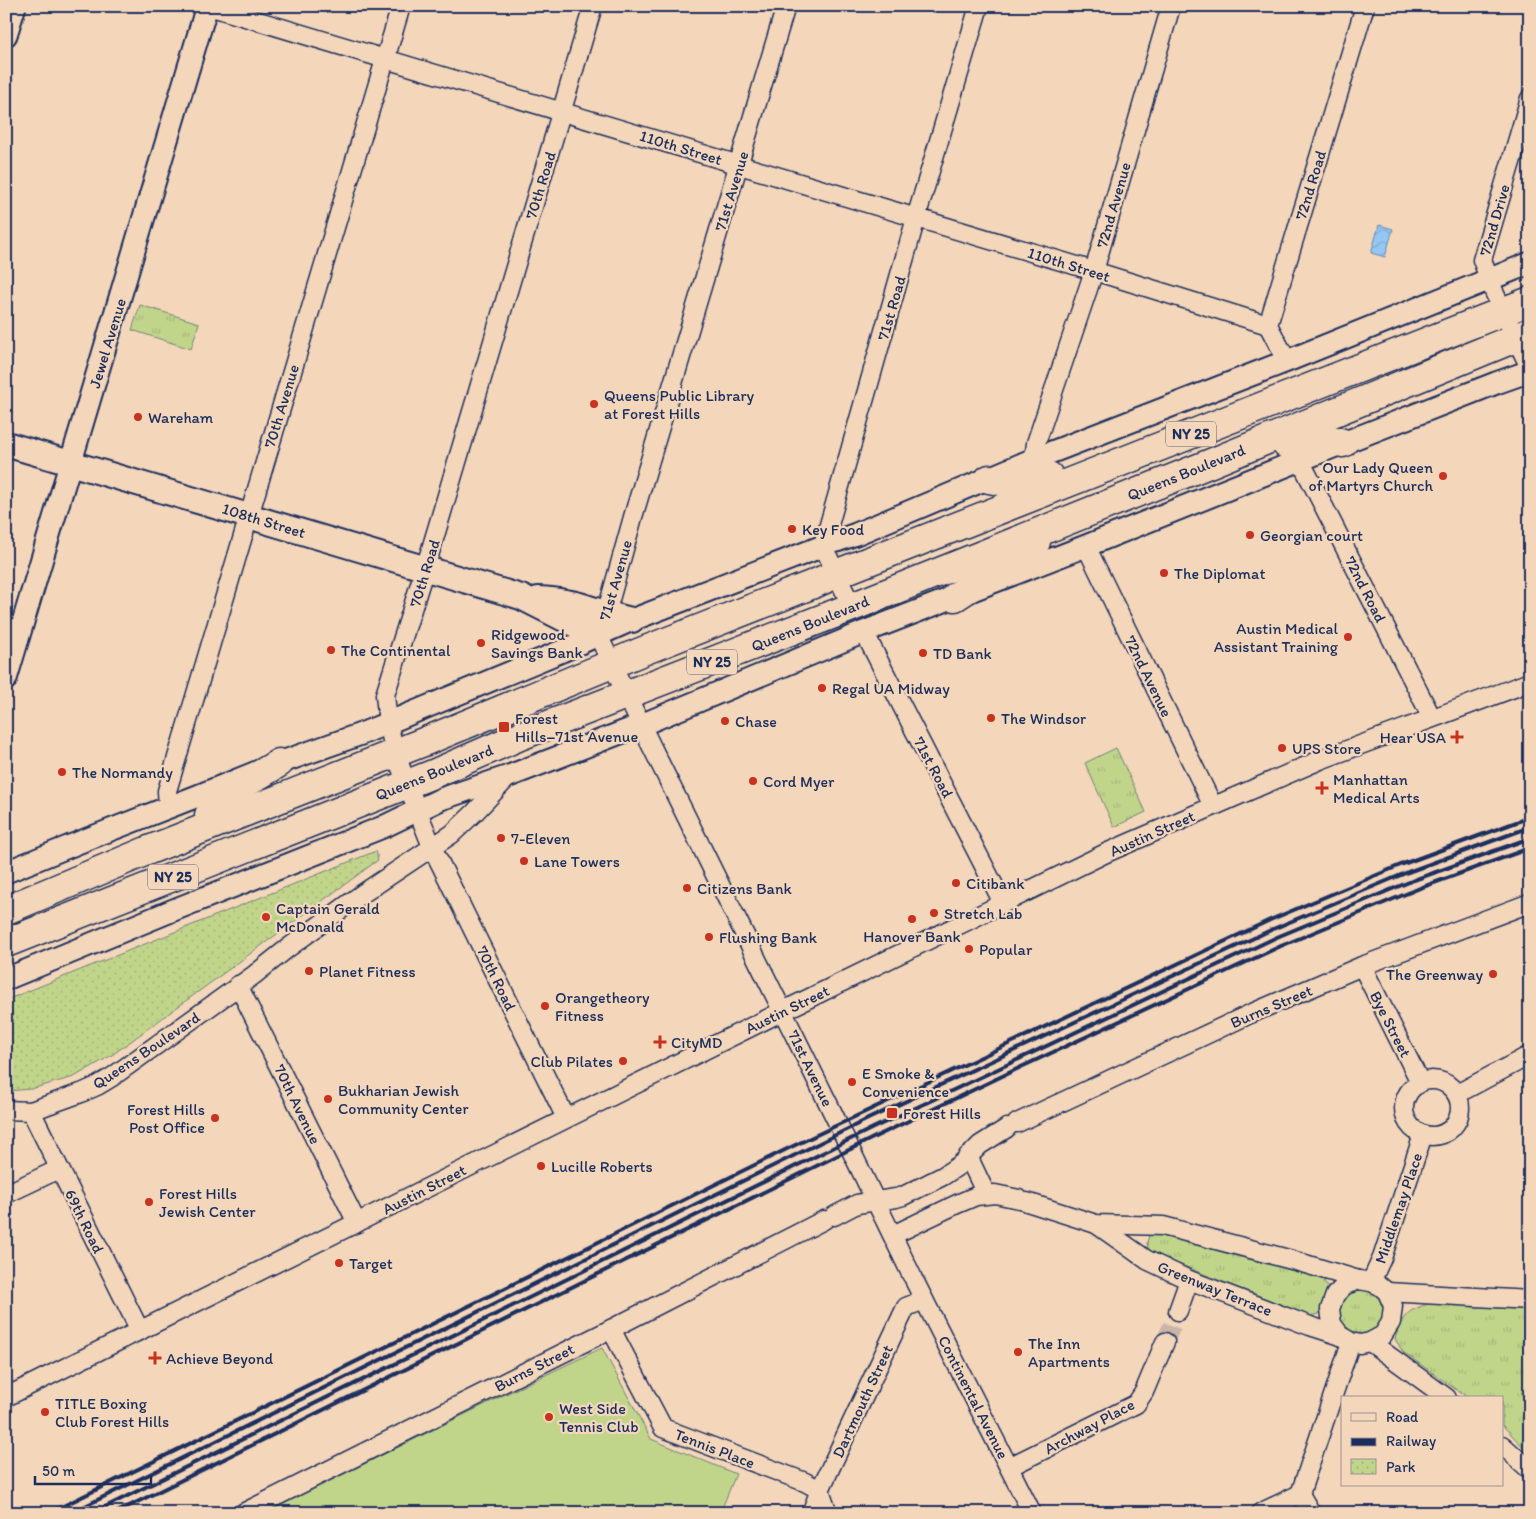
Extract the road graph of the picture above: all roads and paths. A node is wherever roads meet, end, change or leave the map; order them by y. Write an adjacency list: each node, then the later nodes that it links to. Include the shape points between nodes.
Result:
1 (15, 6): 9 (street)
2 (207, 6): 10 (street, 110th Street); 29 (street, Jewel Avenue)
3 (401, 6): 10 (street, 70th Avenue)
4 (593, 6): 12 (street, 70th Road)
5 (786, 6): 13 (street, 71st Avenue)
6 (979, 6): 14 (street, 71st Road)
7 (1171, 6): 16 (street, 72nd Avenue)
8 (1365, 6): 20 (street, 72nd Road)
9 (6, 35)
10 (385, 59): 12 (street, 110th Street); 32 (street, 70th Avenue)
11 (1530, 98): 17 (street, 72nd Drive, via 1482,260)
12 (562, 112): 13 (street, 110th Street); 36 (street, 70th Road)
13 (739, 164): 14 (street, 110th Street); 41 (street, 71st Avenue)
14 (916, 218): 16 (street, 110th Street); 34 (street, 71st Road)
15 (1530, 263): 17 (street)
16 (1094, 271): 20 (street, 110th Street); 27 (street, 72nd Avenue, via 1036,443)
17 (1488, 279): 19 (street, 72nd Drive); 22 (street)
18 (1530, 301): 19 (main road, Queens Boulevard / NY 25)
19 (1503, 312): 21 (street, 72nd Drive); 26 (main road, Queens Boulevard / NY 25)
20 (1268, 325): 22 (street)
21 (1522, 335): 23 (street, 72nd Drive); 30 (main road, Queens Boulevard / NY 25)
22 (1286, 361): 27 (street)
23 (1530, 370): 24 (street, Queens Boulevard)
24 (1343, 443): 28 (street, Queens Boulevard); 30 (main road, via 1311,438)
25 (6, 444): 29 (main road, 108th Street)
26 (1157, 447): 31 (main road, via 1092,461 1022,485); 37 (main road, Queens Boulevard / NY 25)
27 (1034, 459): 31 (street)
28 (1300, 460): 35 (street, Queens Boulevard); 47 (street, 72nd Road)
29 (72, 463): 32 (main road, 108th Street); 44 (street, Jewel Avenue)
30 (1211, 463): 33 (main road, Queens Boulevard / NY 25)
31 (989, 479): 34 (street)
32 (249, 516): 36 (main road, 108th Street); 55 (street, 70th Avenue, via 167,791)
33 (1066, 521): 38 (main road, via 1000,573 975,584); 39 (main road, Queens Boulevard / NY 25)
34 (824, 546): 37 (street); 40 (street)
35 (1086, 546): 38 (street, Queens Boulevard); 54 (street, 72nd Avenue)
36 (426, 568): 41 (main road, 108th Street, via 521,597 578,626); 48 (street, 70th Road, via 385,695)
37 (836, 574): 39 (street); 43 (main road, Queens Boulevard / NY 25)
38 (956, 598): 42 (street, Queens Boulevard)
39 (852, 607): 46 (main road, Queens Boulevard / NY 25)
40 (632, 620): 41 (main road, 108th Street)
41 (602, 624): 43 (street, 71st Avenue); 48 (street)
42 (864, 632): 49 (street, Queens Boulevard); 60 (street, 71st Road)
43 (612, 664): 46 (street, 71st Avenue); 50 (main road, Queens Boulevard / NY 25)
44 (6, 679)
45 (1530, 682): 47 (street, Austin Street)
46 (627, 694): 49 (street, 71st Avenue); 53 (main road, Queens Boulevard / NY 25)
47 (1432, 718): 54 (street, Austin Street, via 1320,760)
48 (388, 723): 50 (street, 70th Road); 51 (street)
49 (641, 725): 52 (street, Queens Boulevard); 67 (street, 71st Avenue)
50 (395, 753): 53 (street, 70th Road); 57 (main road, Queens Boulevard / NY 25)
51 (279, 763): 55 (street); 57 (main road, via 244,784 238,796)
52 (509, 776): 56 (street, Queens Boulevard); 58 (street, Queens Boulevard, via 458,828)
53 (407, 784): 56 (street, 70th Road); 63 (main road, Queens Boulevard / NY 25)
54 (1213, 806): 60 (street, Austin Street)
55 (168, 808): 59 (street)
56 (418, 810): 58 (street, 70th Road); 65 (street, Queens Boulevard, via 383,828)
57 (164, 844): 62 (main road, Queens Boulevard / NY 25)
58 (432, 847): 66 (street, Queens Boulevard); 73 (street, 70th Road)
59 (6, 872)
60 (1003, 903): 67 (street, Austin Street)
61 (1530, 903): 64 (street, Burns Street)
62 (6, 910)
63 (6, 944)
64 (1362, 966): 69 (street, Bye Street); 75 (street, Burns Street, via 1012,1125)
65 (6, 979)
66 (238, 985): 72 (street, Queens Boulevard, via 112,1077); 80 (street, 70th Avenue)
67 (783, 1011): 73 (street, Austin Street); 79 (street, 71st Avenue)
68 (1530, 1055): 70 (street)
69 (1420, 1082): 70 (street, via 1441,1081); 74 (street, via 1410,1090 1404,1103 1405,1116)
70 (1457, 1094): 74 (street, via 1459,1116 1454,1126 1445,1133)
71 (6, 1110): 72 (street, Queens Boulevard)
72 (32, 1111): 76 (street, 69th Road)
73 (566, 1118): 80 (street, Austin Street)
74 (1423, 1135): 84 (street, Middlemay Place, via 1382,1258)
75 (968, 1156): 78 (street); 79 (street, Burns Street, via 953,1170 903,1196)
76 (59, 1169): 77 (street); 90 (street, 69th Road)
77 (6, 1194)
78 (986, 1194): 81 (street, Greenway Terrace, via 1007,1195); 82 (street)
79 (876, 1201): 82 (street, 71st Avenue); 89 (street, Burns Street, via 857,1204)
80 (358, 1223): 90 (street, Austin Street)
81 (1096, 1224): 83 (street, Greenway Terrace, via 1147,1260); 84 (street, Greenway Terrace, via 1163,1226)
82 (893, 1235): 86 (street, Continental Avenue)
83 (1189, 1280): 88 (street); 91 (street, Greenway Terrace)
84 (1365, 1281): 85 (street); 91 (street, via 1345,1285 1335,1295 1330,1309 1332,1324)
85 (1387, 1292): 87 (street); 93 (street, via 1393,1306 1391,1322 1383,1335)
86 (924, 1300): 97 (street, Continental Avenue); 99 (street, Dartmouth Street, via 906,1307)
87 (1530, 1300)
88 (1178, 1311)
89 (611, 1329): 99 (street, Tennis Place, via 663,1428); 101 (street, Burns Street)
90 (140, 1331): 95 (street, Austin Street)
91 (1346, 1339): 93 (street, via 1360,1344); 100 (street)
92 (1165, 1342): 97 (street, Archway Place, via 1136,1404)
93 (1370, 1342): 94 (street)
94 (1444, 1396)
95 (6, 1397)
96 (1504, 1446): 98 (street)
97 (1009, 1467): 104 (street, Continental Avenue)
98 (1530, 1470)
99 (820, 1490): 102 (street, Dartmouth Street); 103 (street)
100 (1300, 1494): 105 (street); 106 (street)
101 (244, 1513)
102 (810, 1513)
103 (828, 1513)
104 (1032, 1513)
105 (1260, 1513)
106 (1311, 1513)

